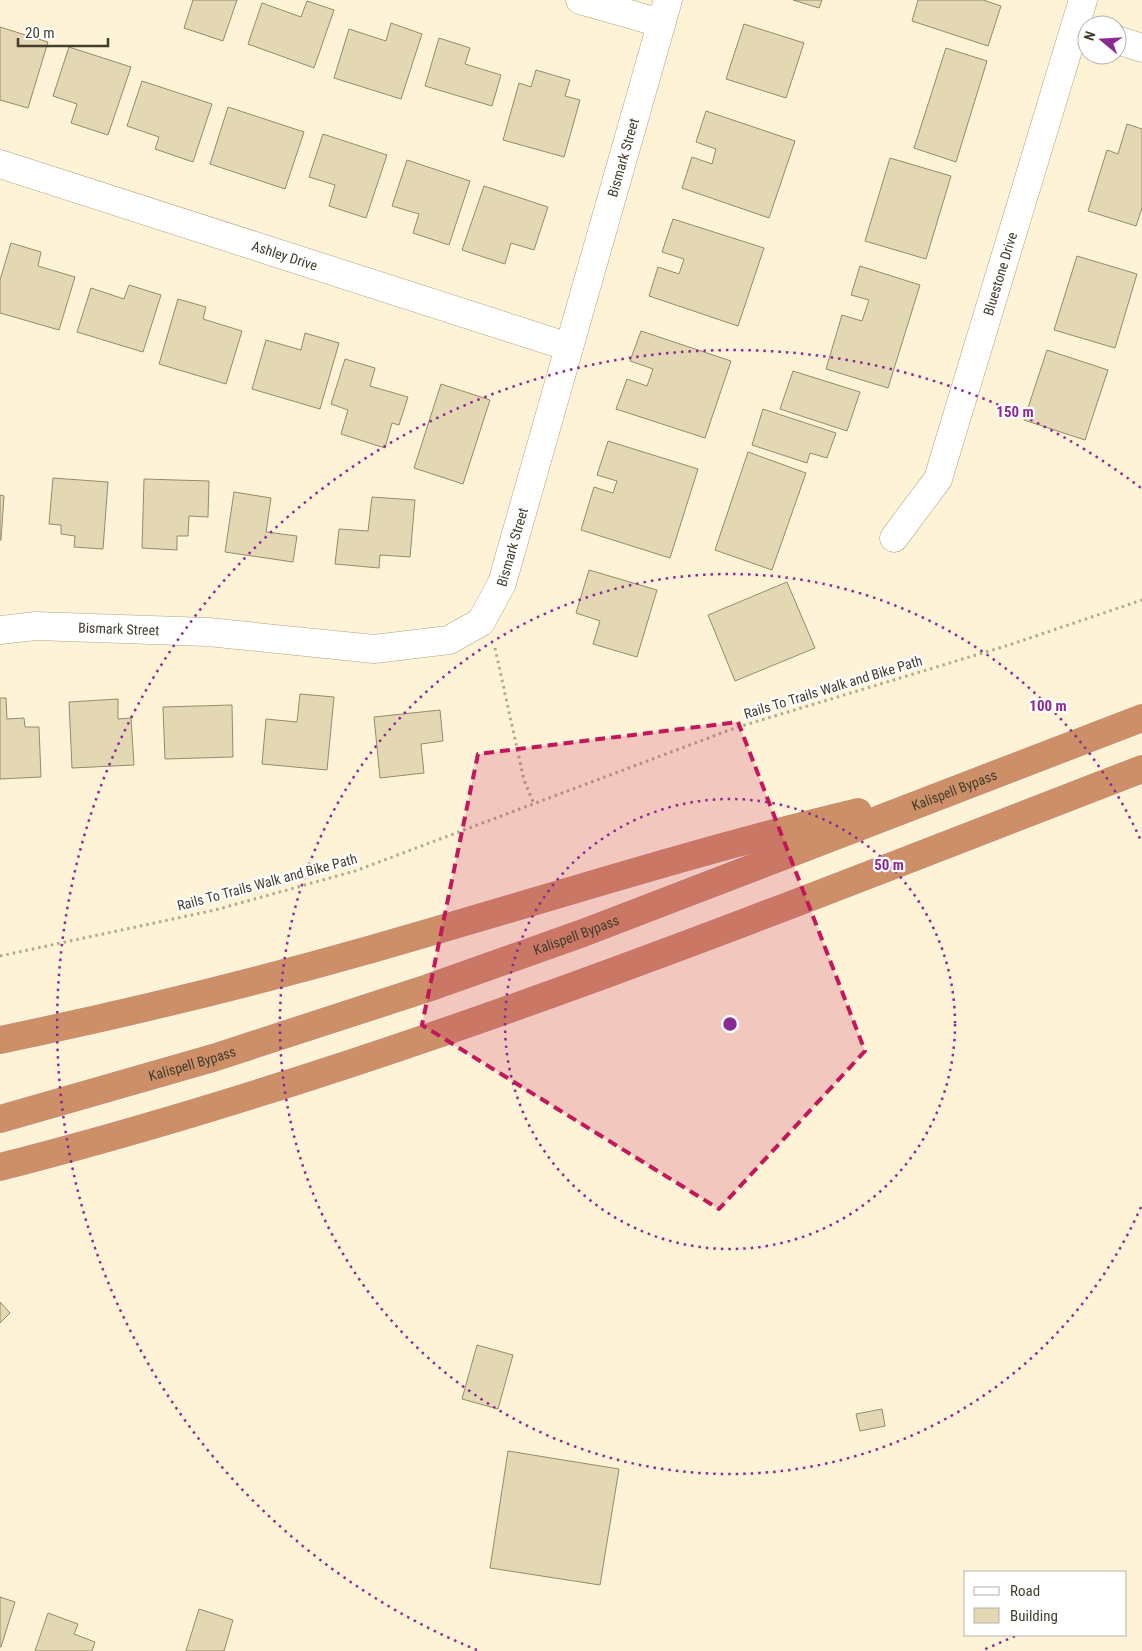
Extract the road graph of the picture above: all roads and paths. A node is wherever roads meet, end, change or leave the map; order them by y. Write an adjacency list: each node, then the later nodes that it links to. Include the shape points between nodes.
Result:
1 (580, 0): 3 (street)
2 (1083, 0): 4 (street, Bluestone Drive)
3 (664, 11): 9 (street, Bismark Street)
4 (1082, 15)
5 (1077, 42): 10 (street, Bluestone Drive, via 938,478)
6 (1127, 43): 7 (street)
7 (1142, 48)
8 (0, 164): 9 (street, Ashley Drive)
9 (569, 348): 12 (street, Bismark Street, via 502,583)
10 (894, 538)
11 (1142, 600): 17 (path, Rails To Trails Walk and Bike Path, via 1009,645 735,728)
12 (482, 622): 13 (street, Bismark Street, via 449,640 374,649 208,632 36,626); 17 (path, via 494,645 524,780)
13 (0, 630)
14 (1142, 718): 16 (highway, Kalispell Bypass)
15 (1142, 769): 21 (highway, via 682,947 529,1002 270,1090)
16 (942, 795): 19 (highway, via 857,812 714,849 275,976 175,1002); 20 (highway, Kalispell Bypass, via 583,934 428,988 214,1058)
17 (534, 804): 18 (path, Rails To Trails Walk and Bike Path, via 355,871 215,910)
18 (0, 956)
19 (0, 1040)
20 (0, 1119)
21 (0, 1167)

